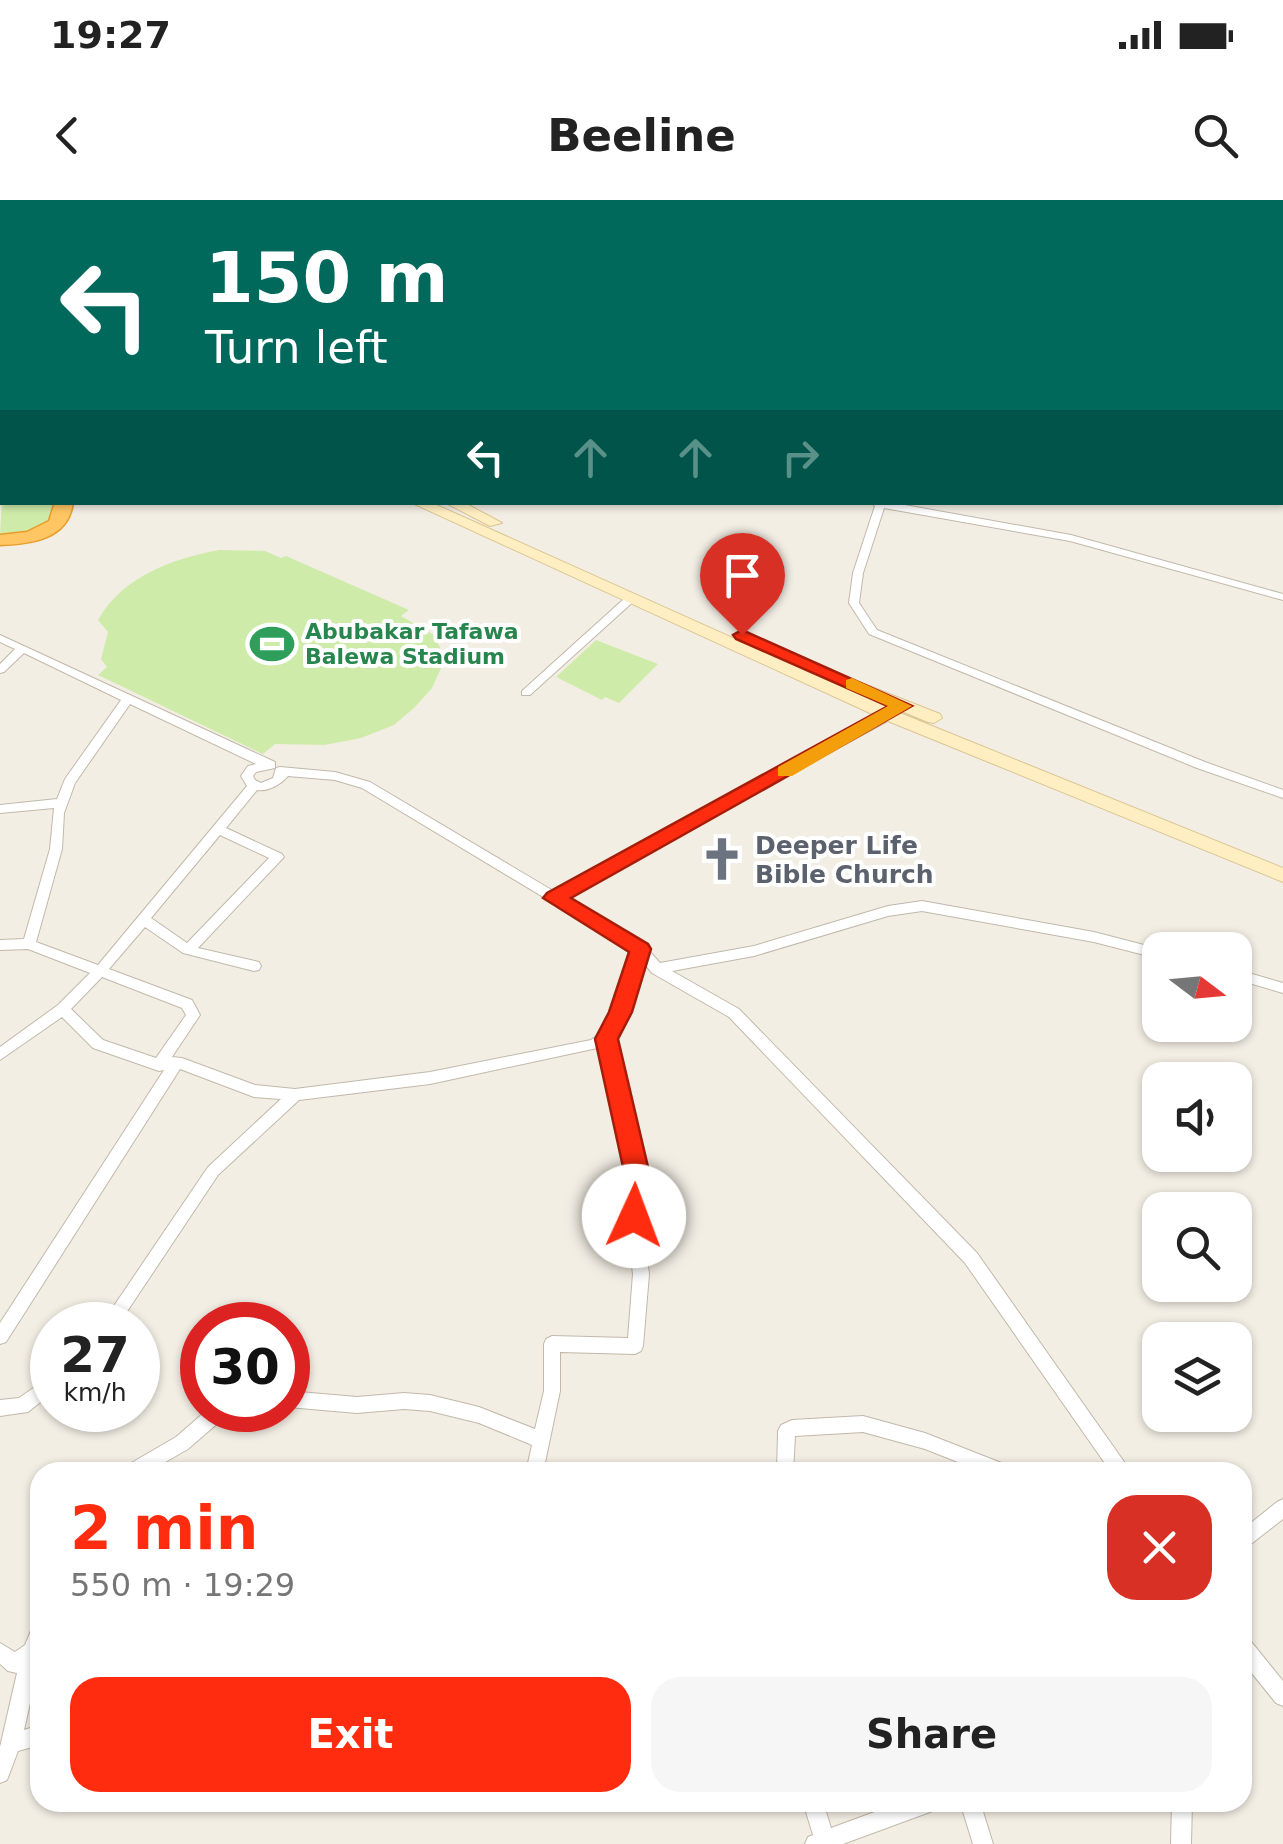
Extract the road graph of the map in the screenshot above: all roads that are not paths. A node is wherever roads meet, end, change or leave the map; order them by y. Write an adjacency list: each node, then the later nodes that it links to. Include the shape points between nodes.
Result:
1 (424, 505): 8 (street)
2 (457, 505): 14 (street)
3 (877, 505): 19 (street, via 854,603 873,632)
4 (889, 505): 7 (street, via 1071,538)
5 (69, 506): 6 (highway, via 47,530)
6 (4, 542)
7 (1283, 596)
8 (630, 599): 12 (street); 14 (street)
9 (0, 638): 10 (street)
10 (23, 648): 11 (street); 13 (street)
11 (0, 670)
12 (526, 693)
13 (128, 698): 15 (street); 20 (street, via 78,766)
14 (896, 710): 24 (street); 25 (street); 26 (street)
15 (235, 751): 16 (street); 18 (street)
16 (266, 764): 17 (street); 18 (street)
17 (276, 778): 18 (street); 21 (street); 26 (street, via 305,772 366,785)
18 (251, 779): 21 (street)
19 (1283, 794)
20 (60, 803): 22 (street); 28 (street, via 56,849)
21 (236, 804): 23 (street)
22 (0, 810)
23 (217, 829): 27 (street); 32 (street, via 278,857)
24 (1283, 860)
25 (1283, 876)
26 (554, 898): 30 (street)
27 (143, 919): 32 (street); 34 (street)
28 (29, 944): 29 (street); 34 (street)
29 (0, 945)
30 (640, 949): 35 (street); 39 (street)
31 (1142, 949): 35 (street, via 922,906)
32 (188, 950): 33 (street)
33 (254, 966)
34 (102, 969): 38 (street); 42 (street, via 192,1009)
35 (656, 970): 55 (street, via 734,1013 971,1258)
36 (1252, 979): 37 (street)
37 (1283, 988)
38 (63, 1010): 40 (street); 42 (street, via 98,1044)
39 (606, 1039): 43 (street, via 430,1078); 50 (street, via 635,1167 630,1187 641,1274 634,1346 552,1344)
40 (0, 1054)
41 (177, 1062): 42 (street); 43 (street, via 254,1091); 45 (street)
42 (159, 1066)
43 (295, 1095): 44 (street, via 213,1170)
44 (124, 1302)
45 (0, 1337)
46 (310, 1398): 50 (street, via 352,1405 431,1403 480,1413)
47 (30, 1400): 48 (street)
48 (0, 1408)
49 (195, 1432): 51 (street)
50 (543, 1442): 52 (street)
51 (149, 1462)
52 (538, 1462)
53 (786, 1462): 54 (street, via 792,1428 863,1424)
54 (978, 1462)
55 (1113, 1462)
56 (1283, 1508): 57 (street)
57 (1252, 1534)
58 (0, 1652): 59 (street, via 15,1664)
59 (30, 1652): 63 (street)
60 (1252, 1663): 61 (street)
61 (1283, 1696)
62 (30, 1738): 63 (street)
63 (14, 1742): 64 (street)
64 (0, 1773)
65 (815, 1812): 69 (street)
66 (903, 1812): 69 (street)
67 (973, 1812): 70 (street)
68 (1182, 1812): 71 (street)
69 (820, 1842)
70 (982, 1844)
71 (1181, 1844)

